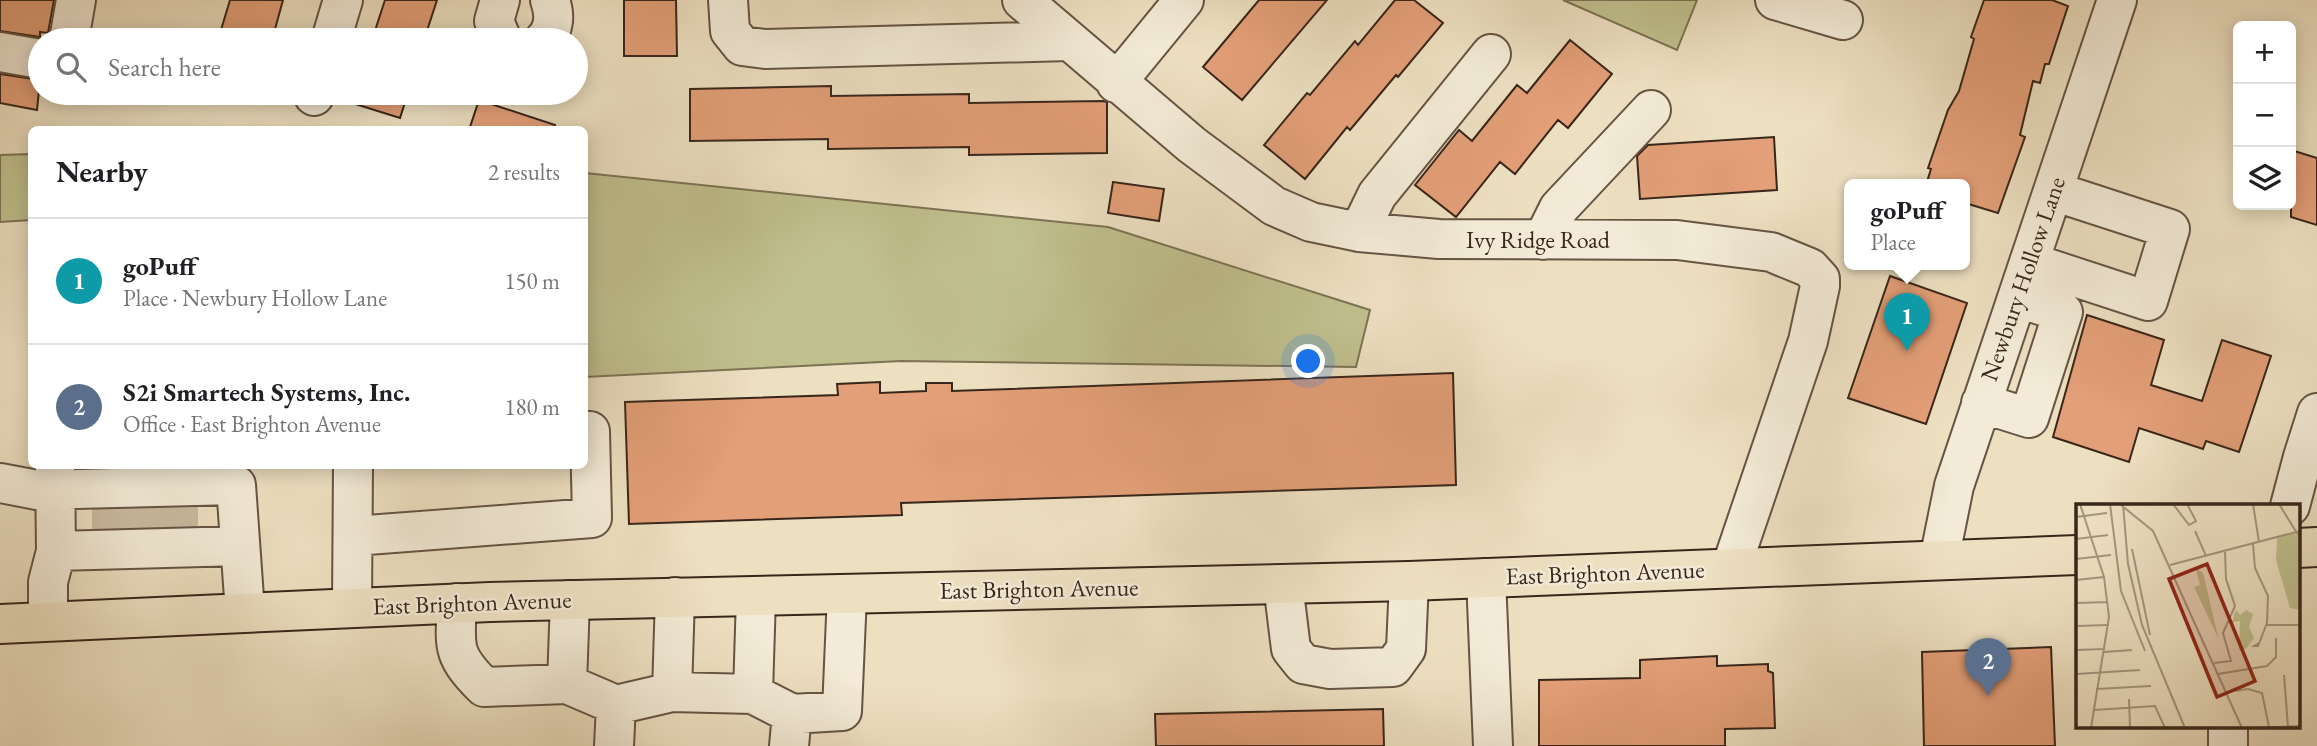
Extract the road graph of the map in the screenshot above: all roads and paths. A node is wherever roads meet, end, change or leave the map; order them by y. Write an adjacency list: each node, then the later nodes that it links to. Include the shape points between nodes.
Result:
1 (76, 0): 11 (street)
2 (343, 0): 12 (street)
3 (500, 0): 13 (street, via 494,21)
4 (550, 0): 14 (street)
5 (728, 0): 15 (street, via 730,31 743,46 765,49)
6 (1022, 0): 15 (street, Ivy Ridge Road)
7 (1184, 0): 19 (street)
8 (1775, 0): 10 (street)
9 (2117, 0): 21 (street, Newbury Hollow Lane)
10 (1843, 20)
11 (71, 28)
12 (335, 28)
13 (497, 28)
14 (551, 28)
15 (1069, 41): 19 (street, Ivy Ridge Road)
16 (0, 52): 18 (street)
17 (1491, 54): 22 (street, via 1377,195)
18 (28, 57)
19 (1116, 83): 22 (street, Ivy Ridge Road, via 1275,206 1311,222)
20 (1651, 110): 23 (street, via 1559,208)
21 (2053, 191): 24 (street, Newbury Hollow Lane); 24 (street, via 2170,229 2148,301)
22 (1359, 232): 23 (street, Ivy Ridge Road, via 1438,239)
23 (1543, 240): 40 (street, Ivy Ridge Road, via 1677,240 1771,252 1810,268 1820,279 1808,341)
24 (2029, 261): 25 (street, Newbury Hollow Lane)
25 (2017, 298): 26 (street, Newbury Hollow Lane); 26 (street, via 2063,312 2029,418)
26 (1981, 403): 39 (street, Newbury Hollow Lane, via 1954,486)
27 (2317, 413): 33 (street)
28 (588, 431): 35 (street, via 592,518)
29 (353, 469): 35 (street)
30 (236, 475): 34 (street); 36 (street)
31 (55, 478): 32 (street, via 37,490); 34 (street); 37 (street)
32 (0, 483)
33 (2290, 504)
34 (146, 519): 36 (street); 37 (street)
35 (354, 536): 49 (street)
36 (240, 546): 50 (street)
37 (56, 551): 51 (street, via 48,582)
38 (2076, 555): 39 (main road, East Brighton Avenue)
39 (1940, 560): 40 (main road, East Brighton Avenue)
40 (1731, 568): 41 (main road, East Brighton Avenue)
41 (1486, 578): 42 (main road, East Brighton Avenue); 60 (street)
42 (1409, 581): 43 (main road, East Brighton Avenue); 43 (street, via 1406,649 1393,667 1330,669 1303,664 1292,649)
43 (1283, 584): 44 (main road, East Brighton Avenue)
44 (847, 594): 45 (main road, East Brighton Avenue); 58 (street, via 842,711)
45 (756, 596): 46 (main road, East Brighton Avenue); 55 (street)
46 (675, 597): 47 (main road, East Brighton Avenue); 54 (street)
47 (570, 600): 48 (main road, East Brighton Avenue); 53 (street)
48 (457, 603): 49 (main road, East Brighton Avenue); 53 (street, via 455,645 464,667 484,687)
49 (352, 607): 50 (main road, East Brighton Avenue)
50 (246, 612): 51 (main road, East Brighton Avenue)
51 (48, 621): 52 (main road, East Brighton Avenue)
52 (0, 624)
53 (567, 684): 56 (street)
54 (672, 692): 55 (street); 56 (street)
55 (753, 694): 58 (street)
56 (616, 705): 59 (street)
57 (2228, 728): 61 (street)
58 (791, 730)
59 (614, 746)
60 (1493, 746)
61 (2228, 746)

